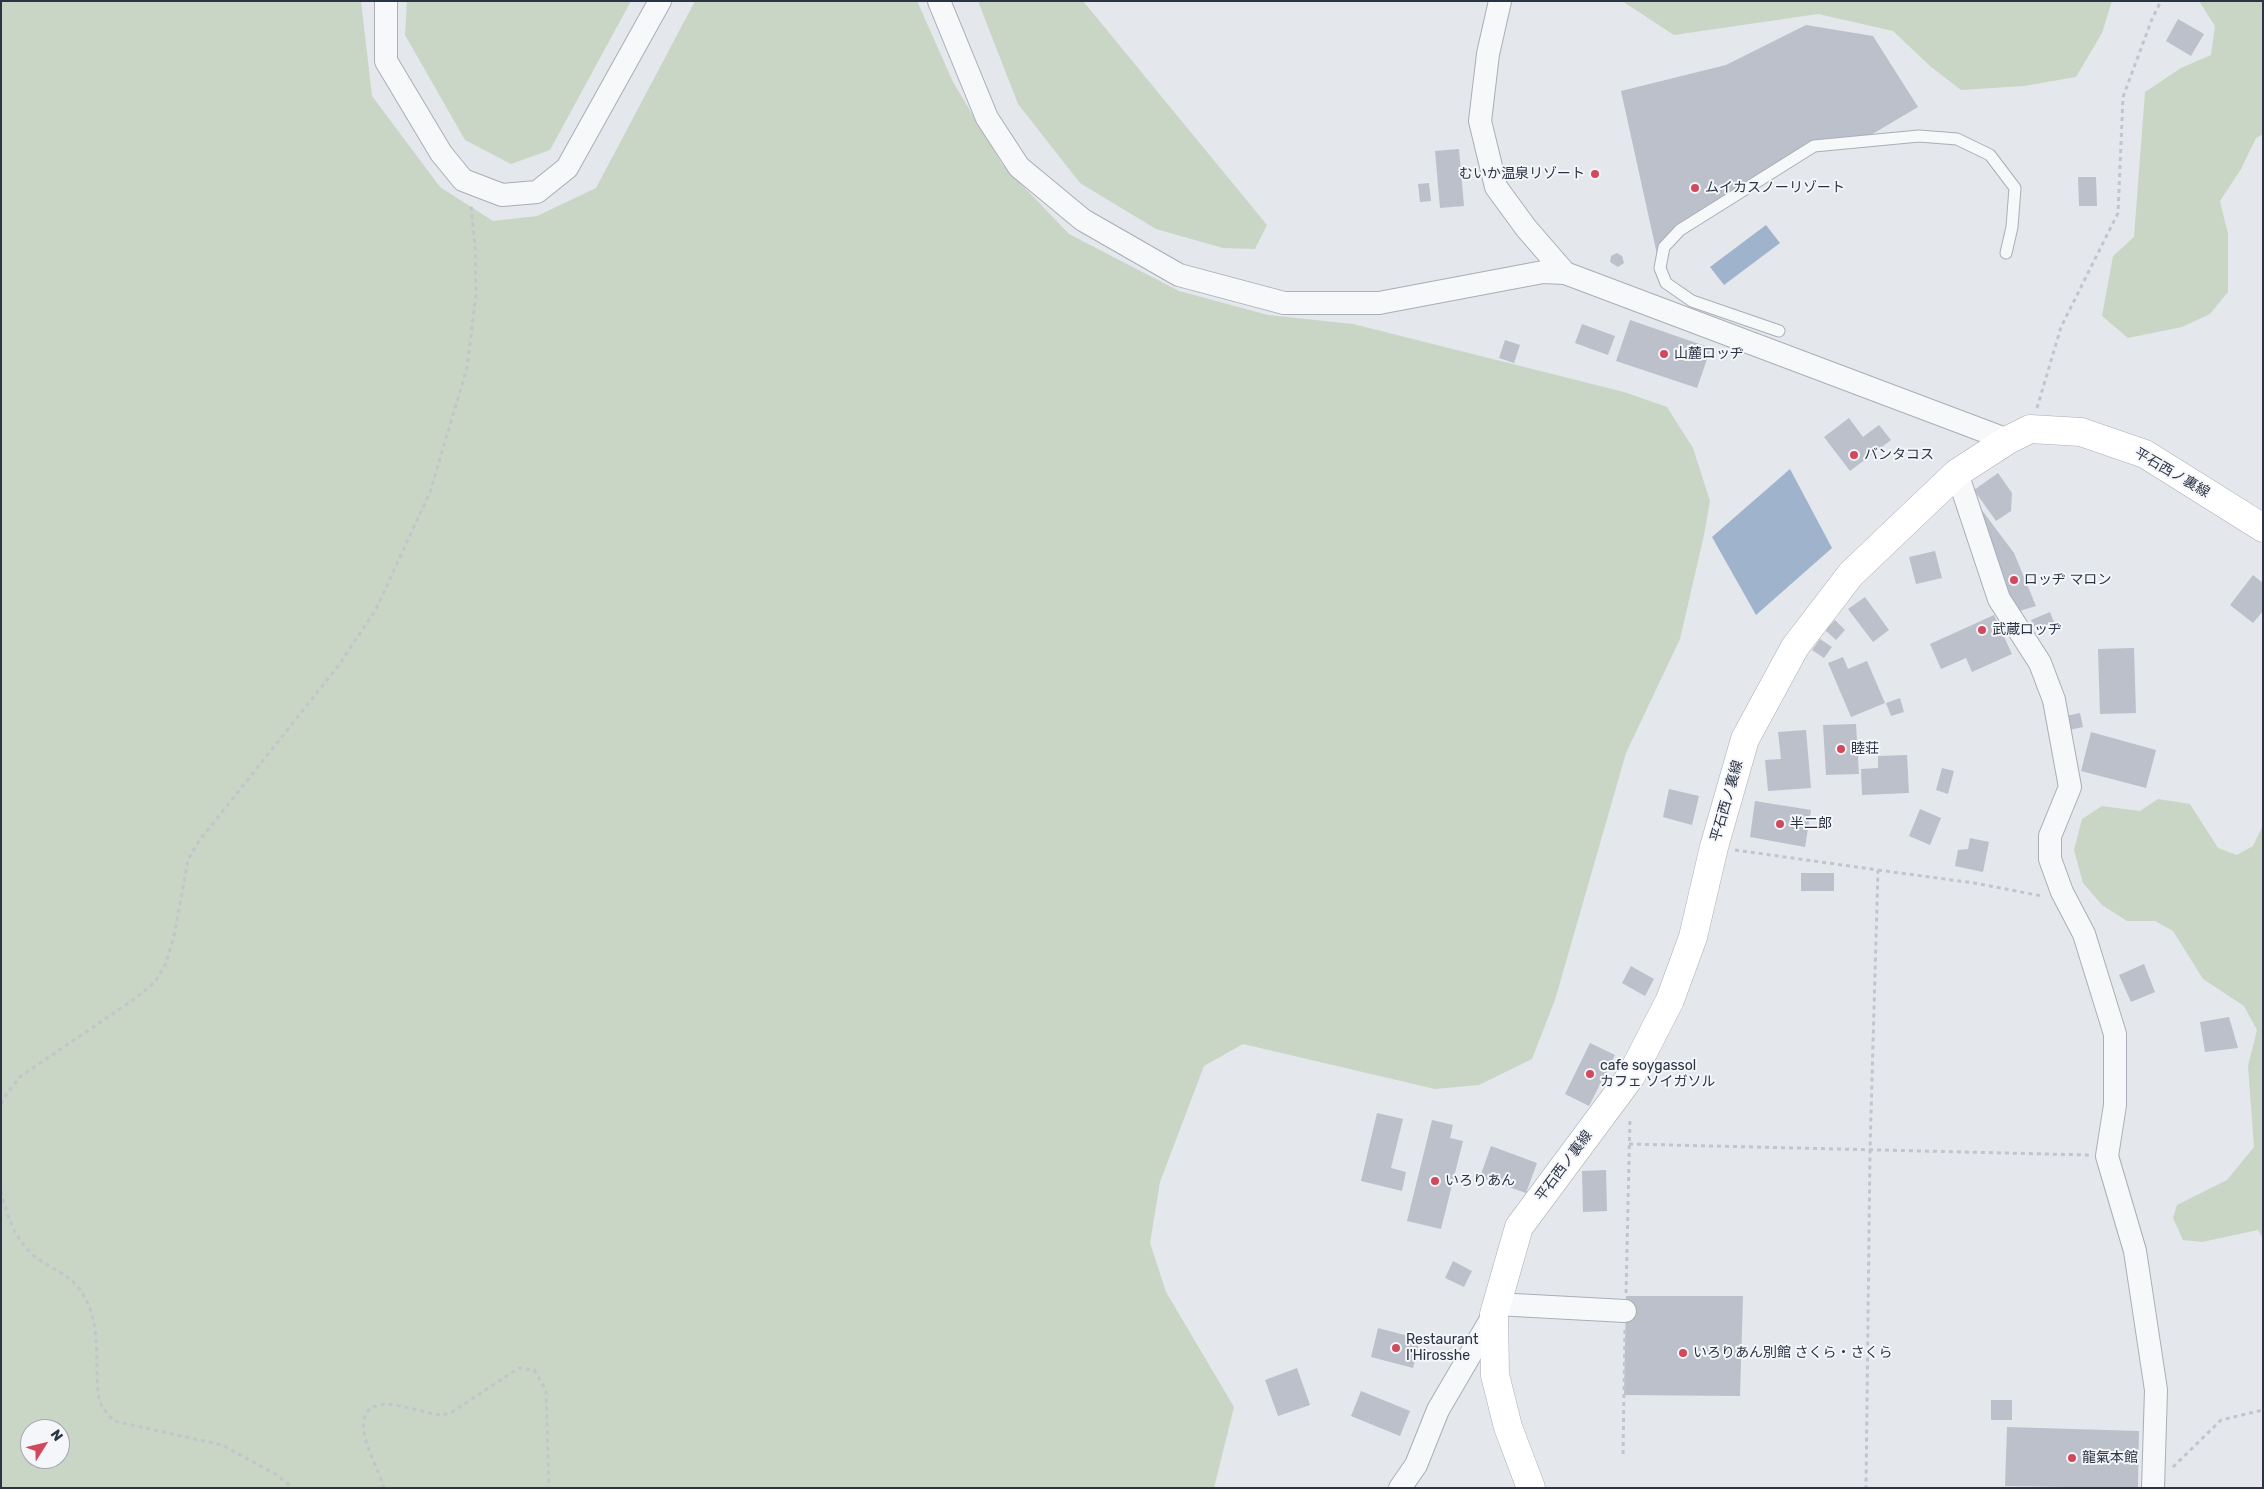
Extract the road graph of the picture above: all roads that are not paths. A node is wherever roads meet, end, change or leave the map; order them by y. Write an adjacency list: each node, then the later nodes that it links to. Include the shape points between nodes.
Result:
1 (386, 1): 2 (street, via 386,61 441,153 464,180 502,195 537,192 567,168)
2 (660, 1)
3 (939, 1): 6 (street, via 987,118 1019,167 1083,220 1179,275 1284,303 1379,303 1543,272)
4 (1500, 1): 6 (street, via 1488,54 1480,121 1496,187)
5 (2006, 253): 7 (lane, via 2015,188 1990,155 1957,139 1919,136 1814,146 1680,230 1664,247 1661,261 1660,268 1666,283 1692,301)
6 (1565, 273): 8 (street)
7 (1779, 331)
8 (2019, 434): 9 (main road, 平石西ノ裏線); 10 (main road, 平石西ノ裏線, via 2081,432 2145,454)
9 (1957, 473): 11 (main road, 平石西ノ裏線, via 1851,574 1795,647 1745,739 1692,937 1670,1000 1631,1076 1519,1227); 13 (street, via 1999,599 2040,663 2054,700 2070,787 2050,836 2050,859 2062,892 2084,934 2115,1034 2114,1105 2107,1156 2135,1251 2156,1390)
10 (2263, 528)
11 (1495, 1309): 12 (street); 14 (street, via 1438,1410 1416,1465); 15 (main road, 平石西ノ裏線, via 1495,1375 1508,1427)
12 (1625, 1311)
13 (2153, 1487)
14 (1400, 1488)
15 (1531, 1488)

